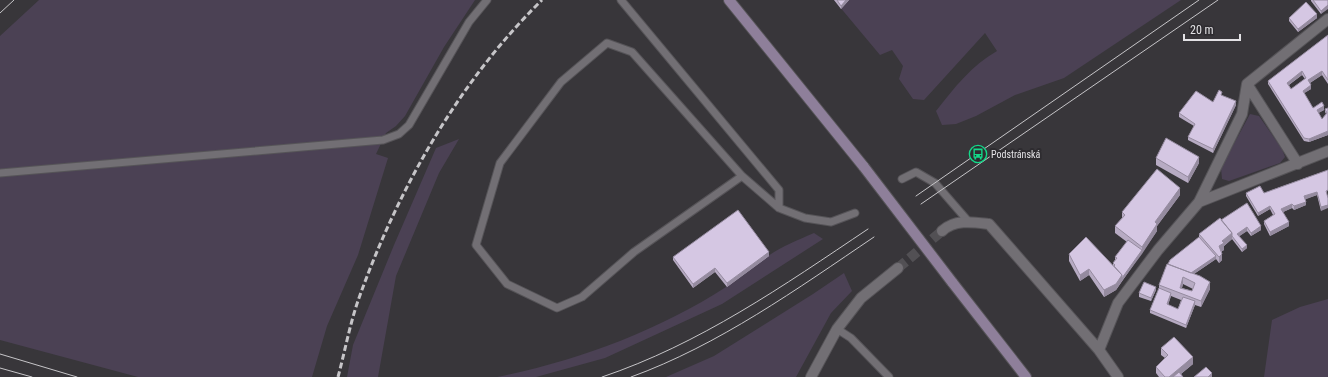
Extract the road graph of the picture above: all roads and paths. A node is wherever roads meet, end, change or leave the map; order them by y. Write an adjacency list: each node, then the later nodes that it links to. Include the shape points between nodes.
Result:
1 (487, 0): 8 (lane, via 469,22 409,125 399,134 383,140)
2 (621, 0): 12 (lane, via 779,190)
3 (729, 0): 21 (main road, bridge, via 864,167)
4 (1328, 18): 5 (street)
5 (1247, 84): 7 (street); 11 (street, via 1242,114)
6 (1328, 152): 7 (street)
7 (1298, 164): 11 (street)
8 (0, 173)
9 (742, 176): 9 (lane, via 634,252 582,297 557,308 507,284 476,245 500,163 561,82 607,43 632,52); 12 (lane)
10 (902, 179): 14 (lane, via 916,172 935,182)
11 (1199, 202): 18 (street, via 1118,303)
12 (779, 208): 13 (lane, via 804,218 831,222)
13 (855, 213)
14 (968, 221): 15 (street, via 947,226); 18 (street, via 989,224)
15 (942, 231)
16 (898, 268): 17 (street, via 861,298)
17 (837, 329): 19 (street); 20 (lane, via 851,338)
18 (1099, 350): 22 (street)
19 (811, 377)
20 (889, 377)
21 (1026, 377)
22 (1118, 377)

